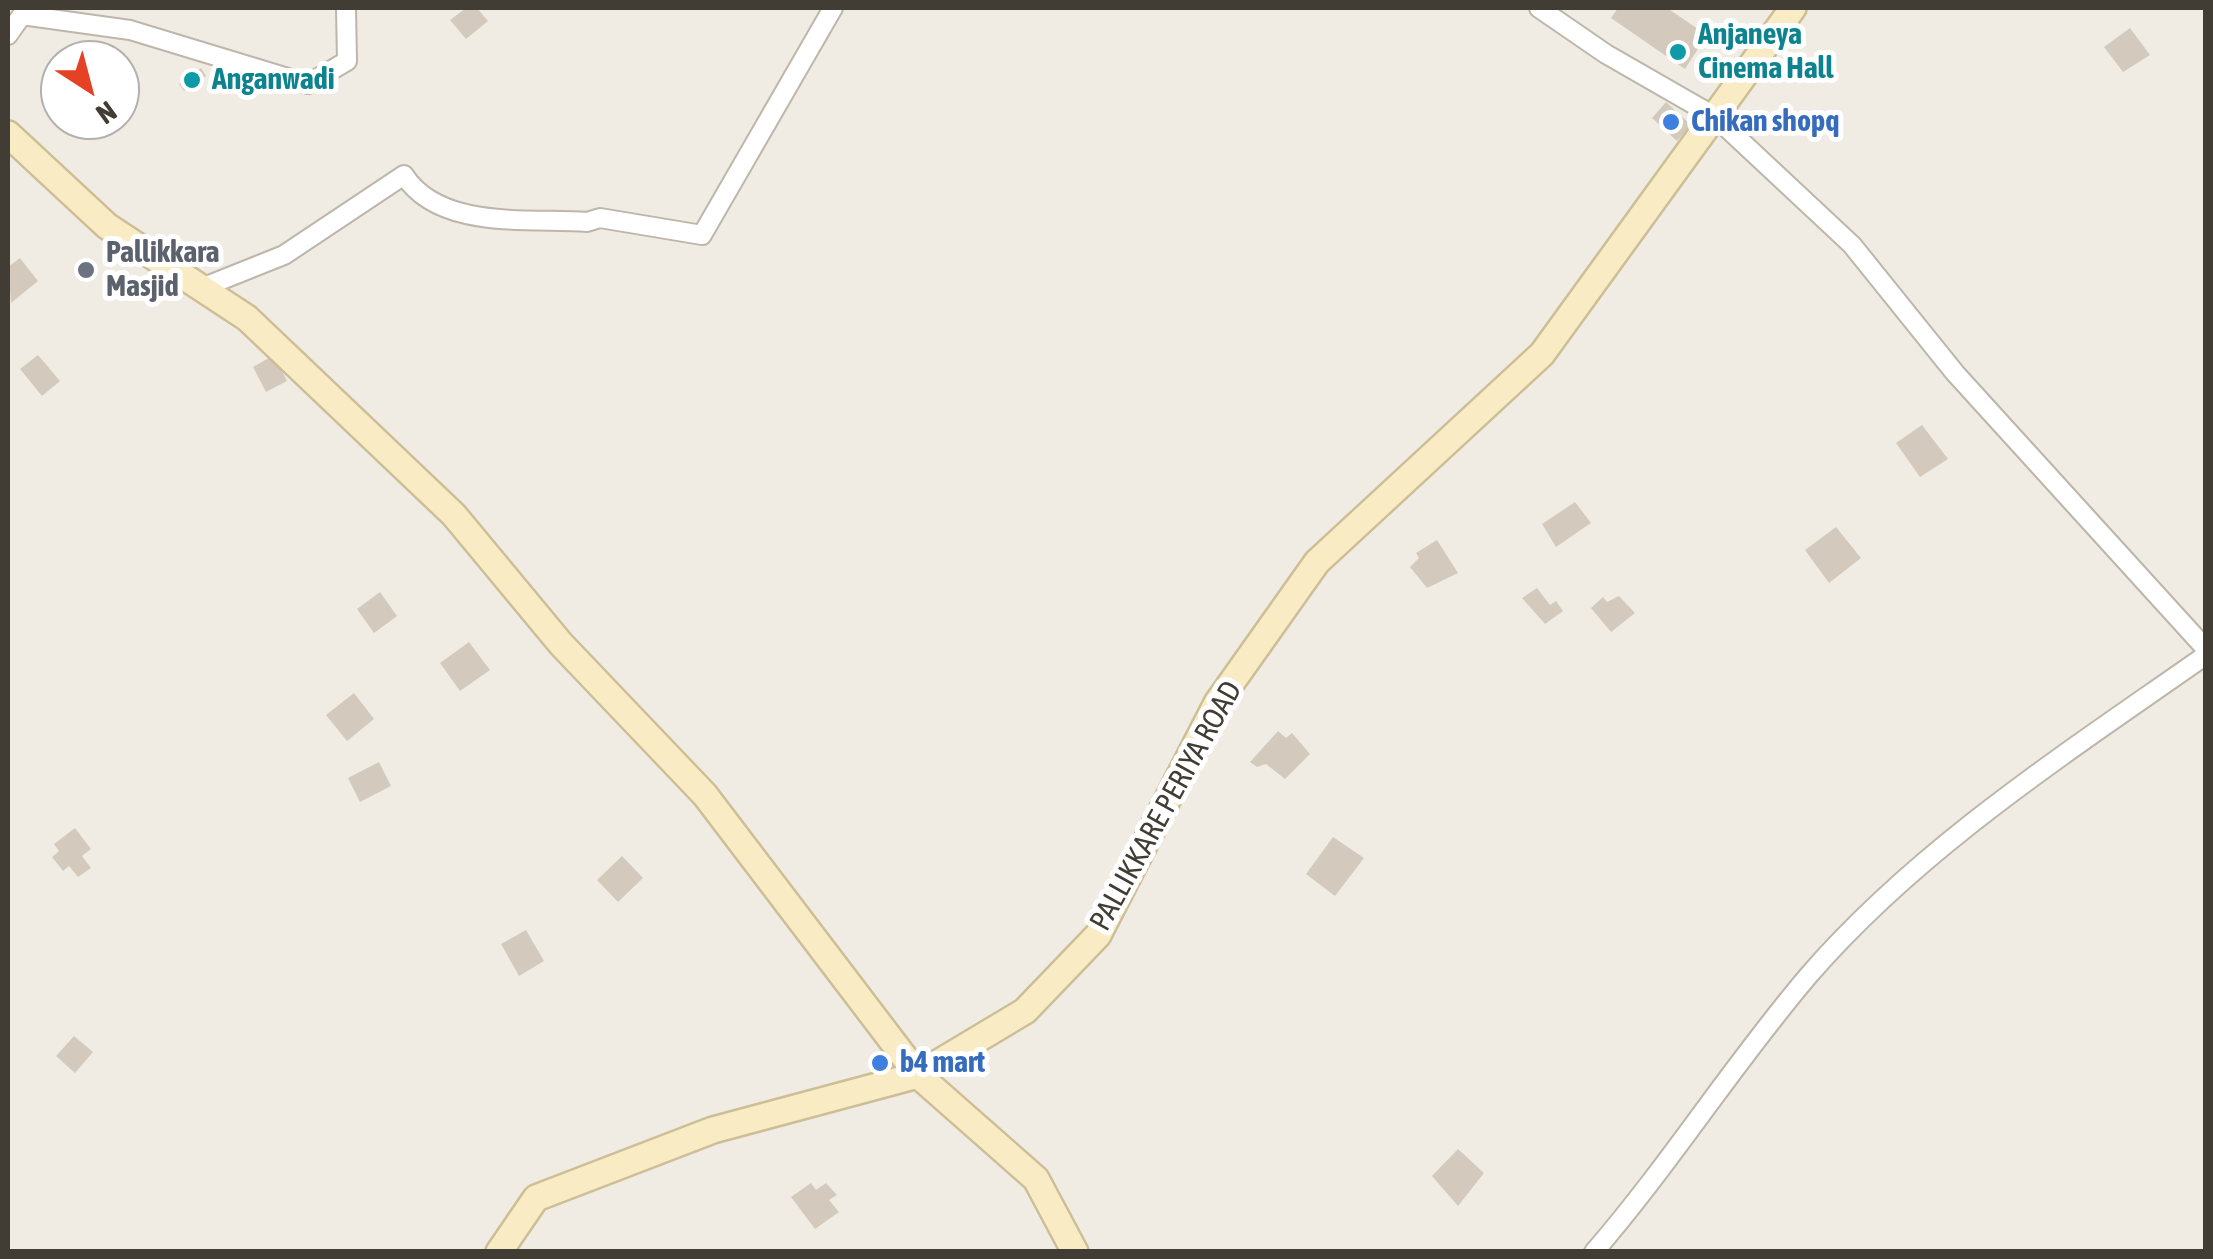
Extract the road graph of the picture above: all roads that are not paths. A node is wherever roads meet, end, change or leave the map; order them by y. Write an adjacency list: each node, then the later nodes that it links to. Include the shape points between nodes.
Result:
1 (346, 8): 5 (street, via 347,61 308,84 130,30 22,15)
2 (832, 8): 8 (street, via 702,235 600,218 449,213 404,175 284,254)
3 (1540, 8): 6 (street)
4 (1792, 8): 6 (main road, PALLIKKARE PERIYA ROAD)
5 (8, 35)
6 (1714, 116): 9 (street, via 1852,245 1955,372); 10 (main road, PALLIKKARE PERIYA ROAD, via 1542,354 1316,562 1217,703 1098,934 1025,1011)
7 (8, 134): 8 (main road, via 107,226)
8 (199, 288): 10 (main road, via 247,318 454,515 562,644 705,795)
9 (2206, 652): 13 (street, via 1918,868 1810,975)
10 (918, 1074): 11 (main road, PALLIKKARE PERIYA ROAD, via 713,1130 536,1198); 12 (main road, via 1036,1179)
11 (499, 1252)
12 (1074, 1252)
13 (1594, 1252)

